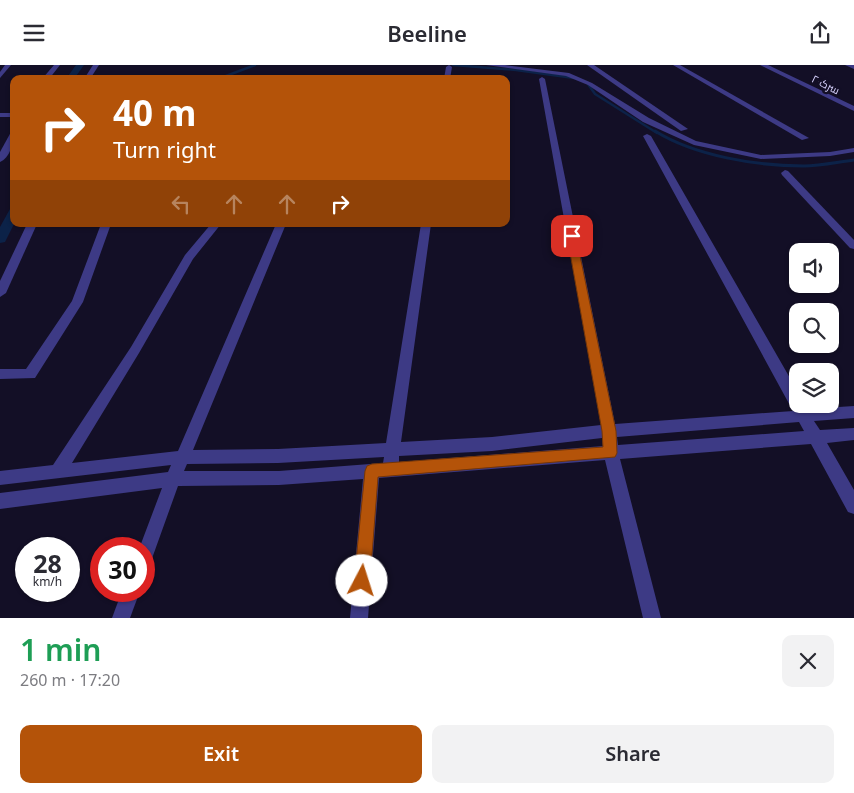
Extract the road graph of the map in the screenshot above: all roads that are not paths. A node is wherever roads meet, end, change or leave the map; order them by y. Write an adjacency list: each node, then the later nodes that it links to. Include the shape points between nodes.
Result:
1 (8, 65): 12 (street)
2 (57, 65): 10 (street)
3 (493, 65): 19 (street, via 567,74 590,84 646,120 694,143 761,157 830,155)
4 (590, 65): 15 (street)
5 (676, 65): 17 (street)
6 (763, 65): 14 (street, سرک۲۰)
7 (848, 65): 9 (street)
8 (449, 67): 11 (street)
9 (854, 67)
10 (48, 75)
11 (448, 75)
12 (0, 76)
13 (542, 79): 32 (street)
14 (854, 109)
15 (684, 129)
16 (647, 136): 31 (street)
17 (805, 138)
18 (10, 142): 20 (street)
19 (854, 150)
20 (0, 160)
21 (785, 173): 27 (street)
22 (31, 227): 28 (street)
23 (105, 227): 29 (street, via 77,302 30,374)
24 (214, 227): 40 (street, via 189,257 135,351)
25 (280, 227): 37 (street)
26 (426, 227): 35 (street)
27 (854, 246)
28 (0, 293)
29 (0, 374)
30 (854, 412): 31 (street)
31 (804, 416): 32 (street); 34 (street)
32 (609, 431): 35 (street, via 492,444); 36 (street)
33 (854, 434): 34 (street)
34 (815, 437): 36 (street); 44 (street)
35 (393, 450): 37 (street); 38 (street)
36 (610, 453): 38 (street); 49 (street)
37 (182, 457): 40 (street); 42 (street)
38 (390, 469): 39 (street)
39 (372, 471): 42 (street, via 279,478); 48 (street)
40 (57, 472): 41 (street)
41 (0, 478)
42 (173, 479): 43 (street); 45 (street)
43 (0, 501)
44 (854, 506)
45 (152, 537)
46 (127, 602): 47 (street)
47 (121, 618)
48 (358, 618)
49 (652, 618)

